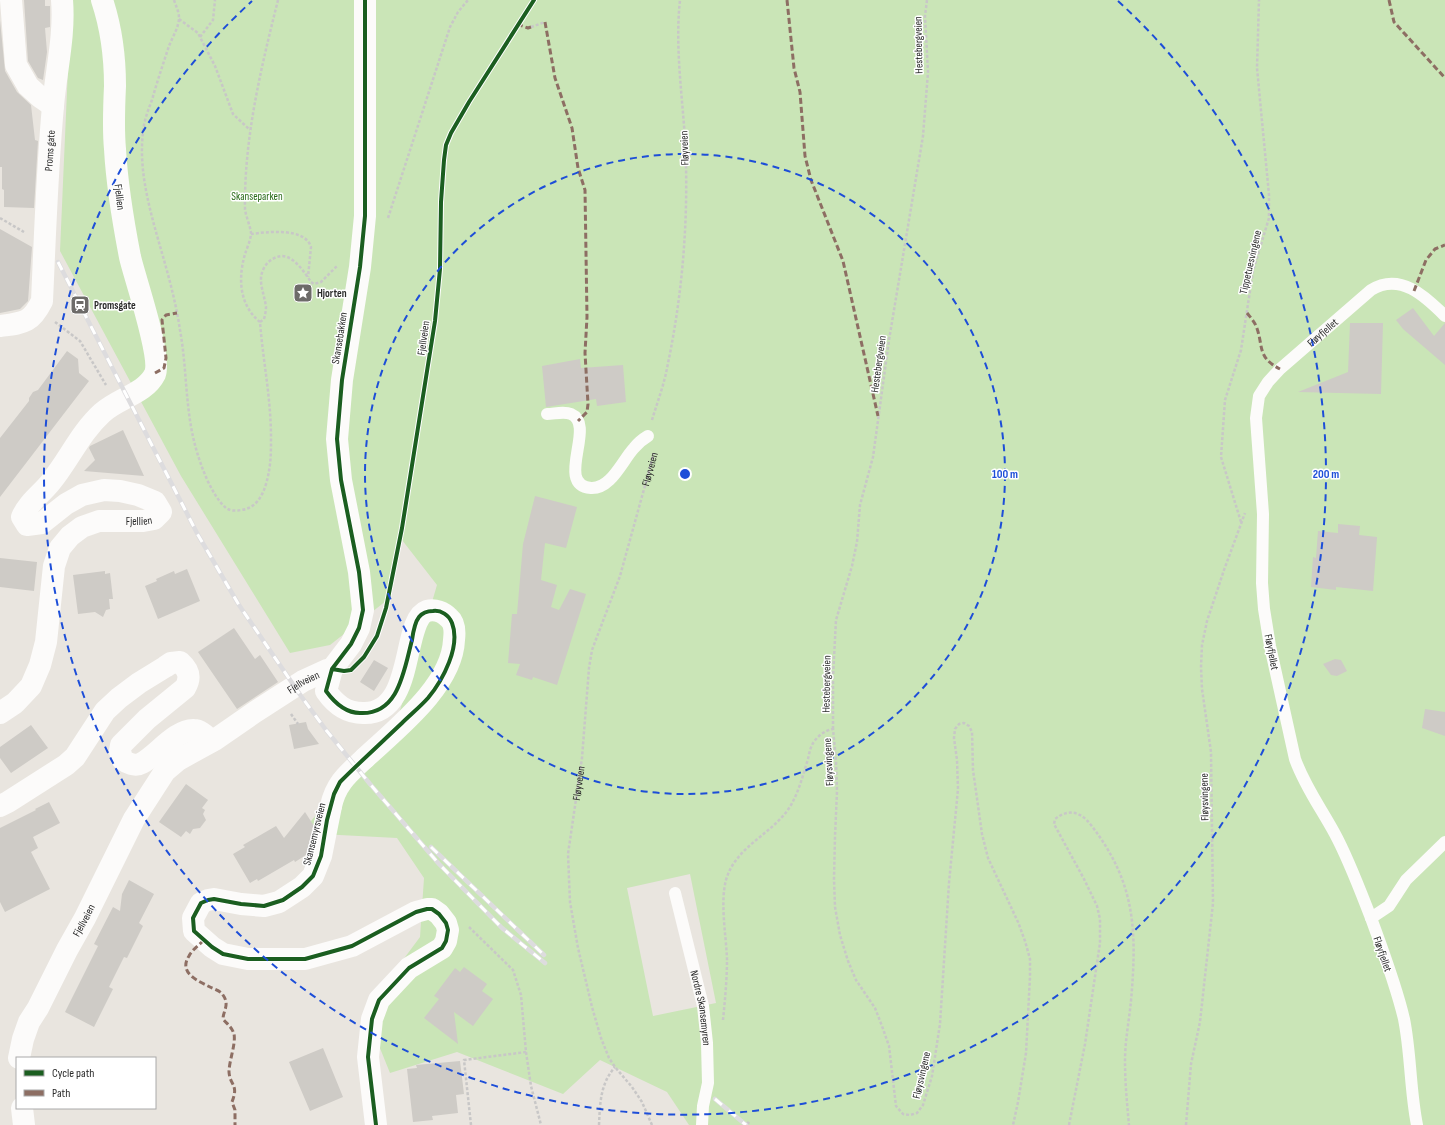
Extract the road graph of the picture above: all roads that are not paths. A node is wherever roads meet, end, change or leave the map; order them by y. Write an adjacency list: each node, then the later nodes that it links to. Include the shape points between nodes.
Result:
1 (11, 0): 5 (street)
2 (62, 0): 6 (street, Proms gate, via 61,42)
3 (102, 0): 12 (street, Fjellien, via 112,47 115,149 124,224 132,268 156,360 155,373 147,385 103,412 82,436 50,483 26,508 22,517 27,525 42,523 82,495 104,490 138,495 154,502 161,512 154,519 99,521 82,527 60,548 54,566 46,642 40,665 31,686)
4 (365, 0): 11 (street, Skansebakken, via 365,216 360,267 342,380 337,438 341,480 359,572 363,610 359,628 351,644)
5 (6, 25): 6 (street, via 16,65 28,86)
6 (53, 106): 8 (street, Proms gate, via 42,301 32,317)
7 (1445, 316): 17 (lane, Fløyfjellet, via 1414,290 1390,283 1380,285 1280,368 1259,396 1257,405 1263,514 1264,609 1295,759 1302,777 1335,834)
8 (0, 326)
9 (547, 414): 10 (lane, Fløyveien, via 567,413 575,416 578,421 580,434 574,466 579,482 584,487 599,488 606,483 641,440)
10 (648, 436)
11 (332, 669): 13 (street, Fjellveien, via 303,681); 21 (street, Skansemyrsveien, via 326,691 333,702 355,713 370,714 391,700 398,688 419,617 435,610 444,613 455,630 448,664 428,698 340,782 334,794 321,856 313,876 302,887 279,902 264,906 208,900 201,903 192,918 194,931 223,954 248,959 306,959 352,946 416,912 432,909 439,914 448,930 446,942 442,948 409,968 379,1000 372,1019 368,1057)
12 (0, 713)
13 (212, 741): 14 (street, via 202,732 184,731 141,764 130,764 122,758 121,745 147,719 185,688 189,676 186,668 180,662 171,663 139,683 105,711 75,757 66,765); 18 (street, Fjellveien, via 178,760 165,771 141,807 29,1022)
14 (0, 806)
15 (1445, 842): 17 (lane, via 1406,880 1390,906)
16 (675, 893): 22 (lane, Nordre Skansemyren, via 703,1006 708,1083)
17 (1371, 918): 23 (lane, Fløyfjellet, via 1404,1020)
18 (19, 1057)
19 (22, 1109): 20 (street)
20 (24, 1125)
21 (376, 1125)
22 (702, 1125)
23 (1417, 1125)

